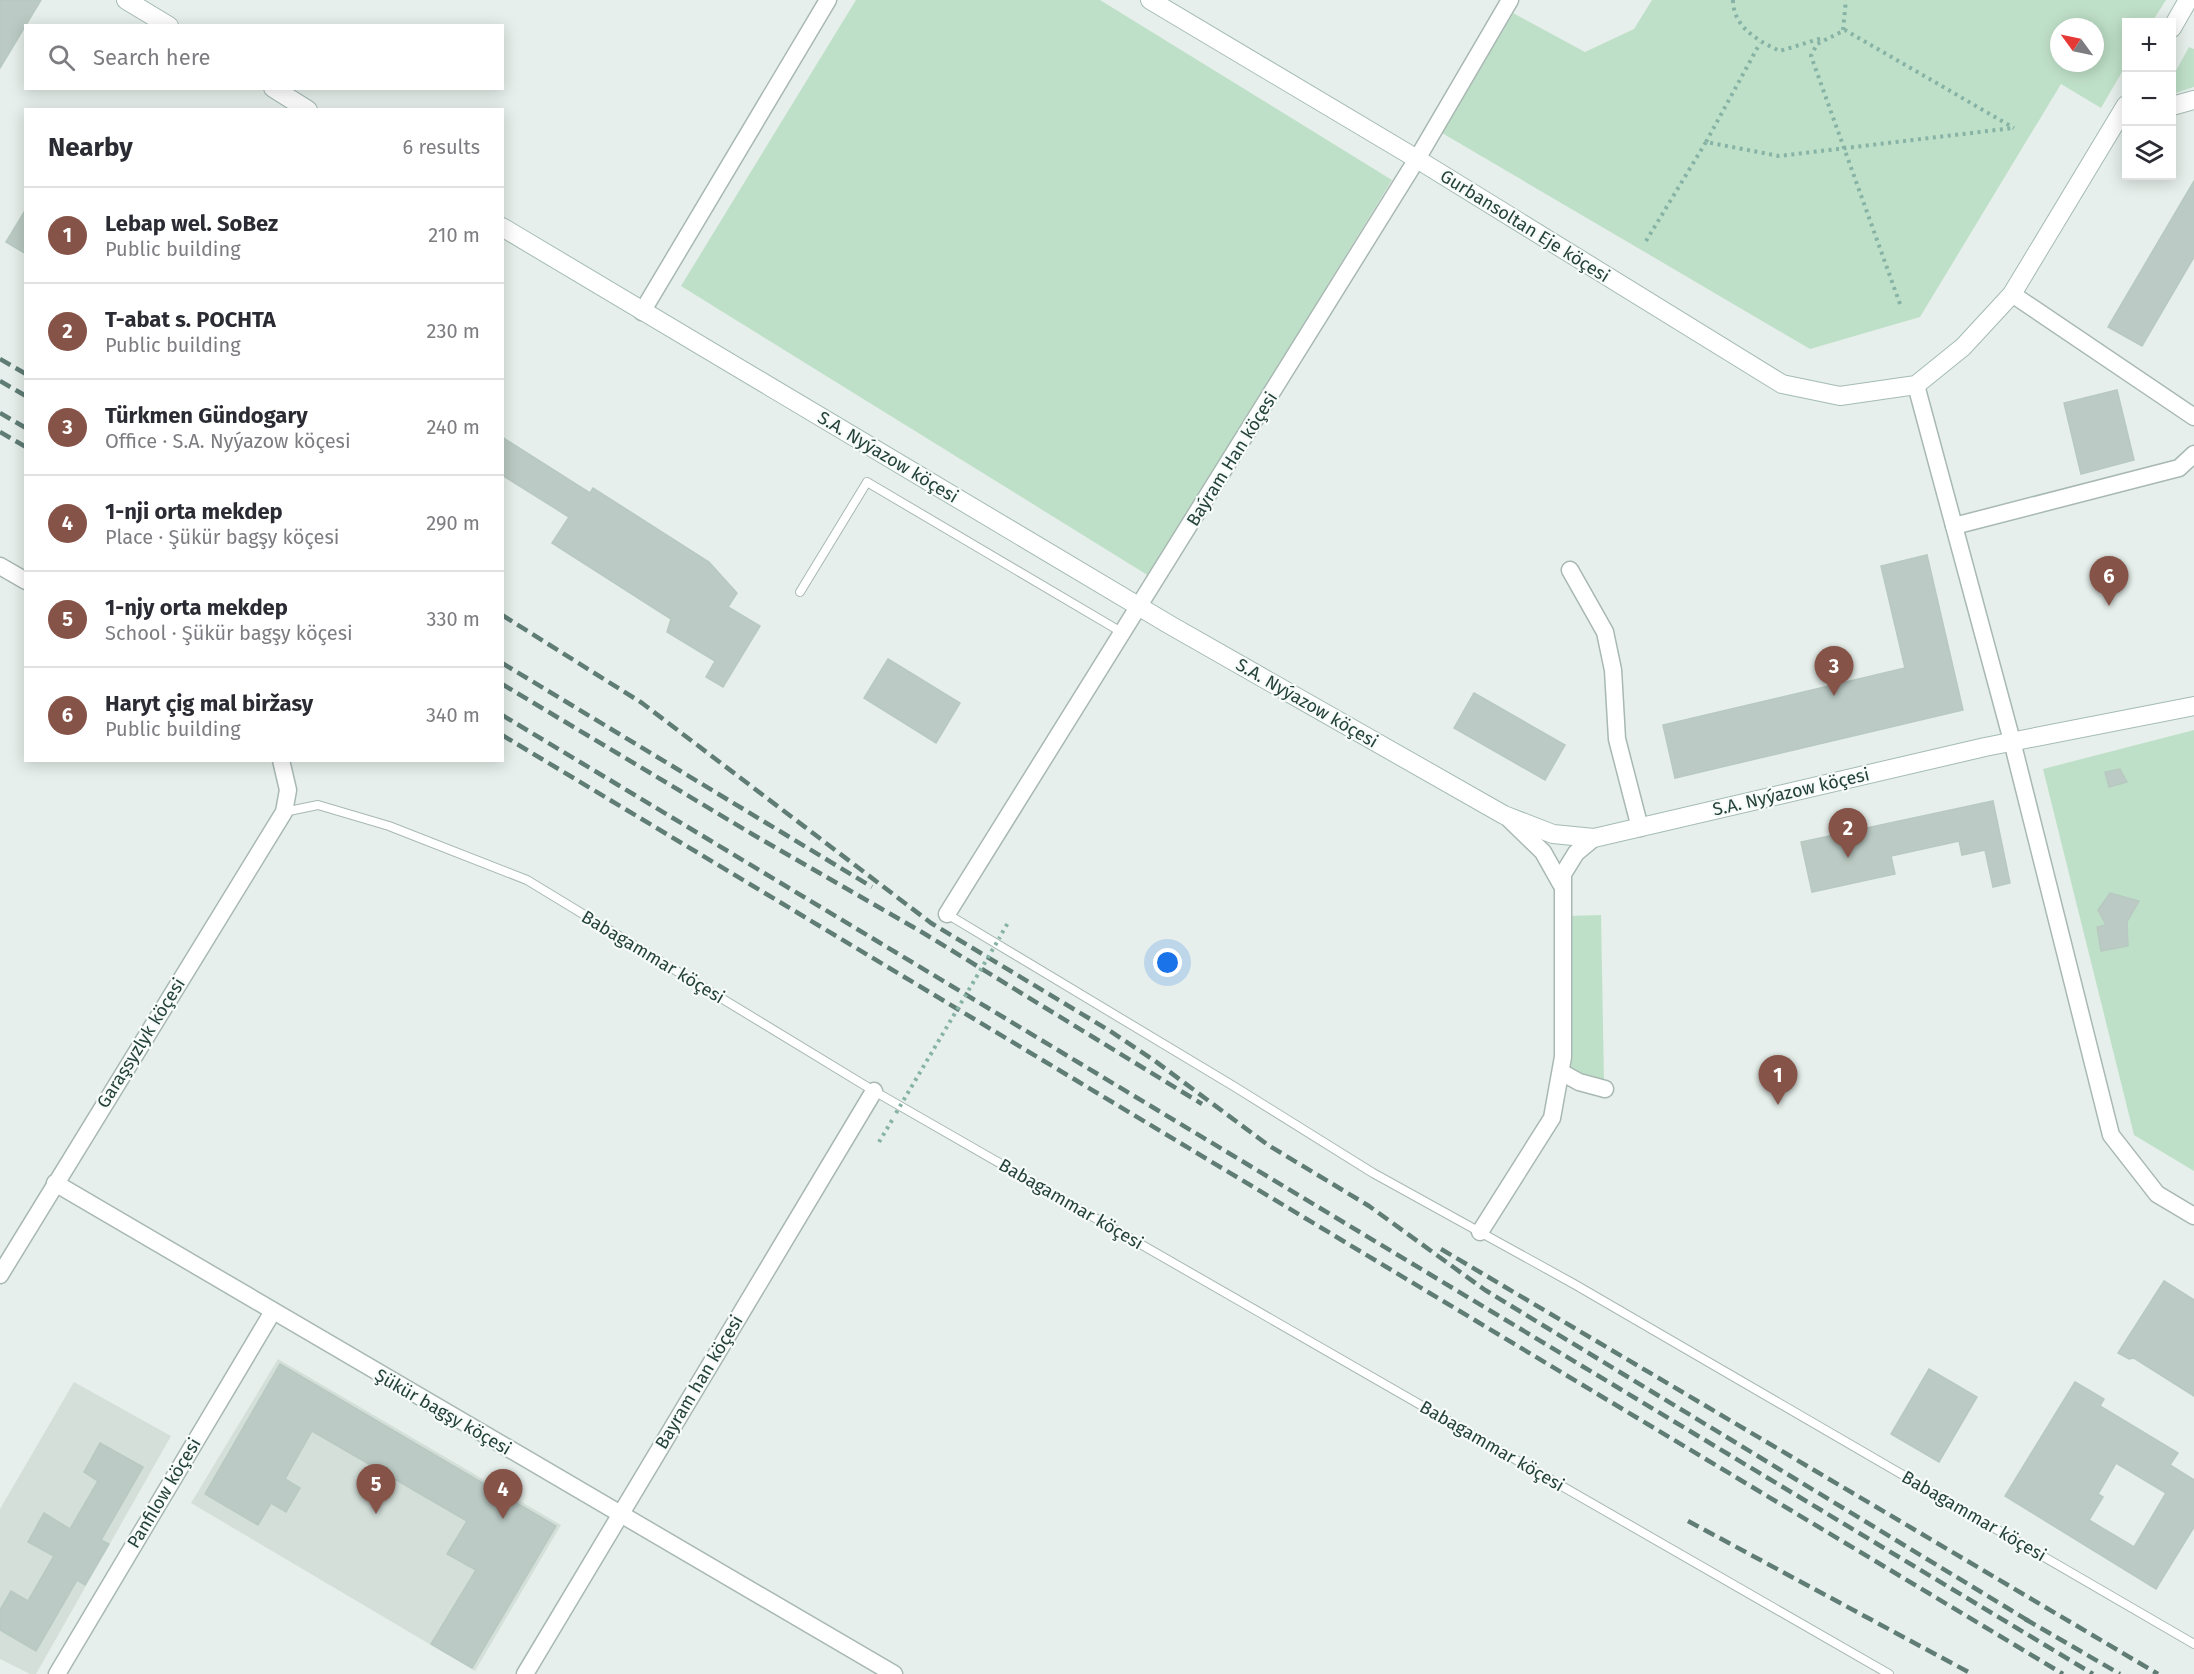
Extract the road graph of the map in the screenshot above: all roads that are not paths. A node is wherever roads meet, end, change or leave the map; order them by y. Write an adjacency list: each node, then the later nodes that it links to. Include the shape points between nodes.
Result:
1 (828, 0): 18 (street)
2 (1150, 0): 15 (street, Gurbansoltan Eje köçesi)
3 (1510, 0): 15 (street, Baýram Han köçesi)
4 (135, 2): 7 (street)
5 (2189, 6): 6 (street)
6 (2176, 23)
7 (166, 24)
8 (276, 90): 11 (street)
9 (2194, 100): 10 (street)
10 (2176, 105)
11 (305, 108)
12 (2122, 113): 14 (street)
13 (2122, 133): 14 (street)
14 (2100, 149): 17 (street)
15 (1417, 159): 19 (street, Gurbansoltan Eje köçesi, via 1782,384 1840,396); 27 (street, Baýram Han köçesi)
16 (504, 228): 18 (street, S.A. Nyýazow köçesi)
17 (2012, 294): 19 (street, via 1963,347); 20 (street)
18 (642, 312): 27 (street, S.A. Nyýazow köçesi)
19 (1916, 385): 22 (street)
20 (2194, 417)
21 (2194, 454): 22 (street, via 2180,468)
22 (1954, 526): 30 (street)
23 (0, 566): 25 (street)
24 (1570, 570): 34 (street, via 1605,632 1613,670 1617,739)
25 (24, 580)
26 (800, 592): 28 (lane, via 867,482)
27 (1140, 607): 28 (street, Baýram Han köçesi); 33 (street, S.A. Nyýazow köçesi)
28 (1124, 634): 37 (street, Baýram Han köçesi)
29 (2194, 706): 30 (street, S.A. Nyýazow köçesi)
30 (2012, 741): 34 (street, S.A. Nyýazow köçesi); 42 (street, via 2111,1135 2157,1194)
31 (281, 762): 32 (street, via 288,790)
32 (284, 812): 40 (lane, Babagammar köçesi, via 318,805 389,826 527,879); 41 (street, Garaşsyzlyk köçesi)
33 (1504, 815): 35 (street, S.A. Nyýazow köçesi, via 1553,834); 36 (street, via 1543,852)
34 (1640, 828): 35 (street, S.A. Nyýazow köçesi)
35 (1594, 838): 36 (street, via 1570,860)
36 (1561, 884): 38 (street)
37 (947, 914): 43 (lane, Babagammar köçesi, via 1373,1173)
38 (1561, 1072): 39 (street); 43 (street, via 1552,1118)
39 (1605, 1089)
40 (874, 1091): 46 (street, Bayram han köçesi); 51 (lane, Babagammar köçesi)
41 (55, 1184): 44 (street, Garaşsyzlyk köçesi); 45 (street, Şükür bagşy köçesi)
42 (2194, 1216)
43 (1480, 1232): 47 (lane, Babagammar köçesi)
44 (0, 1275)
45 (272, 1313): 46 (street, Şükür bagşy köçesi); 48 (street, Panfilow köçesi)
46 (619, 1514): 49 (street, Bayram han köçesi); 50 (street, Şükür bagşy köçesi)
47 (2194, 1644)
48 (57, 1674)
49 (525, 1674)
50 (894, 1674)
51 (1889, 1674)

